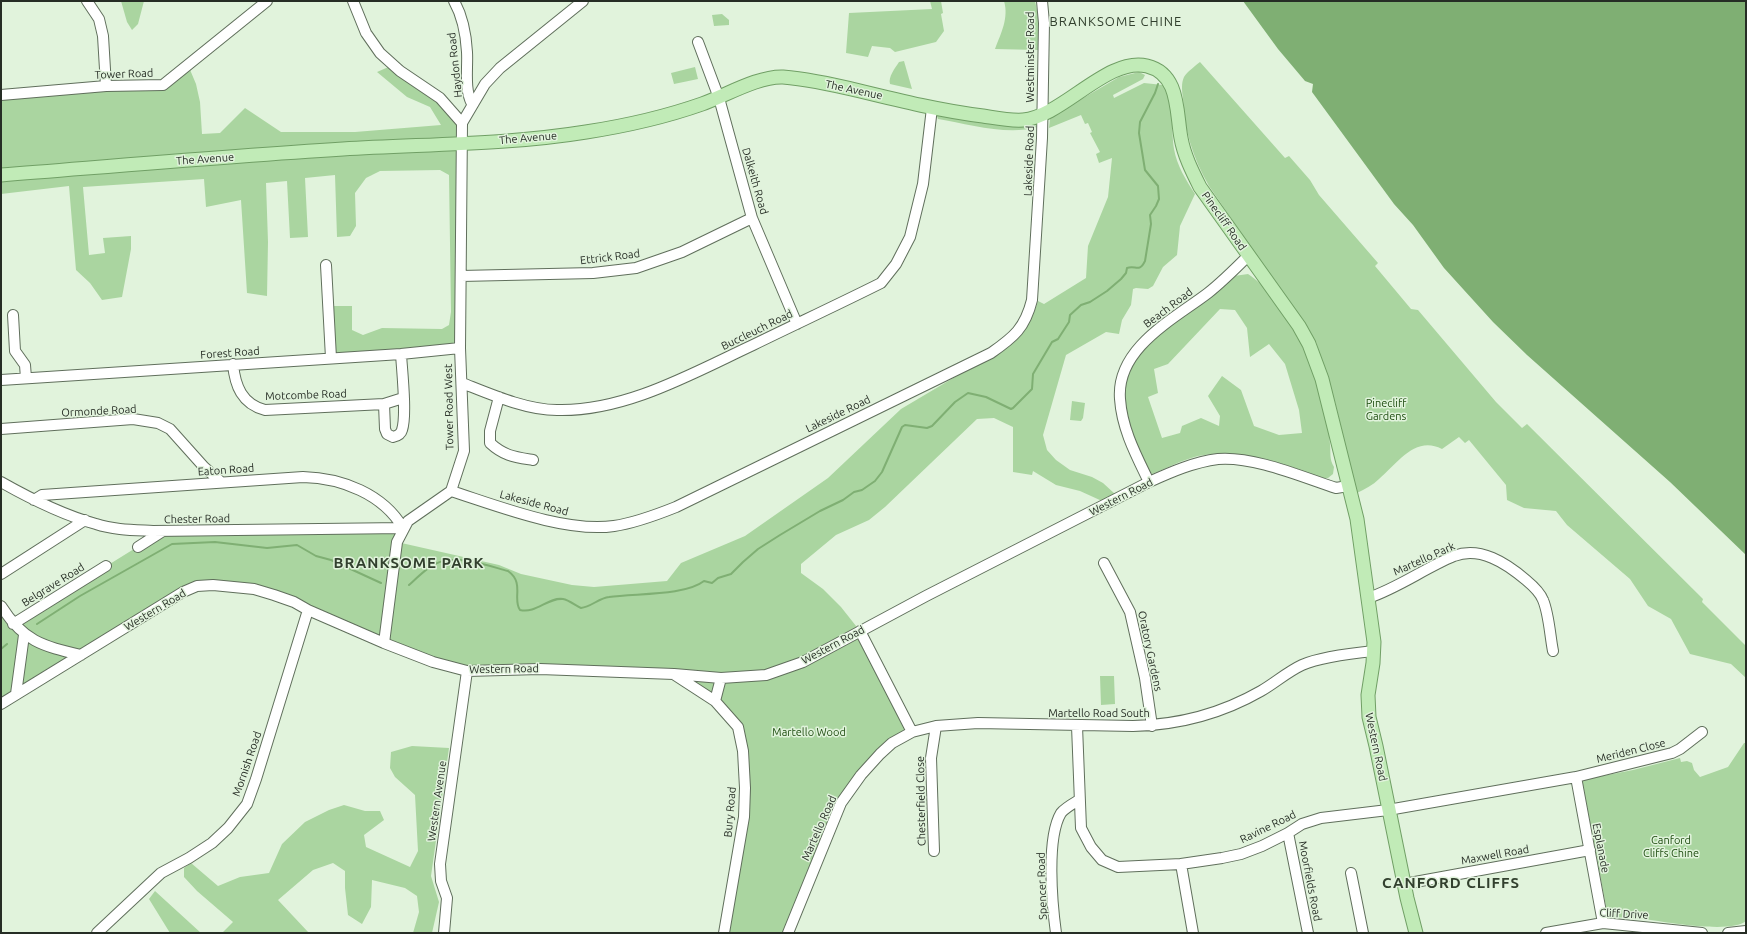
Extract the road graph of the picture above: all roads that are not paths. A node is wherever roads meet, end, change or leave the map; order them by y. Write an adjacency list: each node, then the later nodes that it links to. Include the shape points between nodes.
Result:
1 (87, 1): 8 (street, via 99,19 103,36)
2 (267, 1): 8 (street, Tower Road, via 163,85)
3 (353, 1): 14 (street, via 366,33 380,53 400,71 440,98)
4 (454, 1): 11 (street, Haydon Road, via 465,30 468,97)
5 (582, 1): 11 (street, via 500,68 485,84)
6 (1042, 1): 13 (street, Westminster Road)
7 (698, 42): 10 (street, Dalkeith Road)
8 (106, 86): 9 (street, Tower Road)
9 (1, 95)
10 (719, 98): 12 (main road, The Avenue, via 758,82 780,77 833,85); 15 (main road, The Avenue, via 635,123 585,133); 17 (street, Dalkeith Road)
11 (472, 104): 14 (street)
12 (932, 108): 13 (main road, The Avenue, via 1016,120 1031,119); 22 (street, Buccleuch Road, via 923,184 910,236 896,264 882,283)
13 (1042, 114): 18 (main road, Pinecliff Road, via 1119,69 1145,65 1160,72 1167,78 1175,95 1181,140 1191,170); 39 (street, Lakeside Road, via 1041,174 1032,300 1023,325 992,353 651,517 614,526 583,527 556,523)
14 (462, 123): 15 (street)
15 (463, 143): 16 (main road, The Avenue, via 343,149); 20 (street, Tower Road West)
16 (1, 175)
17 (752, 218): 20 (street, Ettrick Road, via 682,252 636,268 593,273); 22 (street, Dalkeith Road)
18 (1248, 256): 37 (street, Beach Road, via 1217,286 1152,334 1141,344 1129,362 1122,378 1120,397 1123,420); 38 (main road, Pinecliff Road, via 1299,326 1309,344 1329,402)
19 (326, 265): 25 (street)
20 (461, 276): 23 (street, Tower Road West)
21 (13, 315): 27 (street, via 15,350 25,365)
22 (797, 324): 30 (street, Buccleuch Road, via 651,391 608,406 556,410)
23 (460, 348): 24 (street, Forest Road); 29 (street, Tower Road West)
24 (401, 354): 25 (street, Forest Road); 31 (street)
25 (331, 358): 26 (street, Forest Road)
26 (233, 364): 27 (street, Forest Road); 32 (street, Motcombe Road, via 239,391 251,404 265,410)
27 (26, 378): 28 (street, Forest Road)
28 (1, 380)
29 (462, 383): 30 (street, Buccleuch Road); 39 (street, Tower Road West, via 464,451)
30 (500, 397): 34 (street, via 490,431 490,443 499,452)
31 (403, 398): 32 (street, Motcombe Road); 32 (street, via 402,431 393,437 387,434 385,429)
32 (384, 404)
33 (1, 430): 36 (street, Ormonde Road, via 133,419 158,423 170,429)
34 (533, 460)
35 (1, 482): 40 (street, Chester Road)
36 (221, 482): 40 (street, Eaton Road, via 42,495); 42 (street, Eaton Road, via 303,477 322,477 338,481 351,485 378,501 398,519)
37 (1149, 482): 38 (street, Western Road, via 1179,469 1220,459 1250,461 1336,488); 52 (street, Western Road)
38 (1348, 486): 48 (main road, Western Road, via 1357,519)
39 (451, 491): 42 (street, via 420,511)
40 (34, 500): 41 (street, Chester Road)
41 (85, 520): 43 (street, Chester Road, via 122,530); 47 (street)
42 (403, 528): 43 (street, Chester Road); 54 (street, via 396,542)
43 (162, 531): 44 (street)
44 (138, 547)
45 (1104, 563): 67 (street, Oratory Gardens, via 1130,612 1145,678)
46 (106, 566): 51 (street, Belgrave Road)
47 (1, 574)
48 (1368, 598): 55 (main road, Western Road); 56 (street, Martello Park, via 1454,556 1491,556 1517,572 1543,599)
49 (1, 606): 51 (street)
50 (308, 610): 54 (street, Western Road); 57 (street, Western Road, via 294,602 254,589 197,586 160,605); 83 (street, Mornish Road, via 246,804 228,828 212,843 161,873)
51 (13, 624): 53 (street)
52 (860, 631): 60 (street, Western Road, via 803,662 766,674); 68 (street)
53 (24, 635): 57 (street, via 50,648); 61 (street)
54 (384, 643): 58 (street, Western Road, via 433,662)
55 (1374, 651): 67 (street, Martello Road South, via 1303,665 1260,691 1214,713); 72 (main road, Western Road, via 1368,707)
56 (1553, 651)
57 (81, 655): 61 (street, Western Road)
58 (467, 671): 59 (street, Western Road, via 540,669); 84 (street, Western Avenue, via 440,864 441,881 447,898)
59 (674, 674): 60 (street, Western Road); 62 (street, Bury Road)
60 (721, 678): 62 (street)
61 (16, 694): 63 (street, Western Road)
62 (715, 701): 85 (street, Bury Road, via 738,727 743,751 745,788 744,817)
63 (1, 704)
64 (978, 723): 65 (street, Martello Road); 66 (street, Martello Road South)
65 (936, 726): 68 (street, Martello Road); 75 (street, Chesterfield Close, via 931,758)
66 (1077, 726): 67 (street, Martello Road South); 71 (street, Ravine Road)
67 (1152, 726)
68 (912, 732): 86 (street, Martello Road, via 892,743 880,754 841,803)
69 (1702, 732): 70 (street, Meriden Close, via 1672,753)
70 (1580, 776): 72 (street, Ravine Road); 74 (street, Esplanade)
71 (1079, 800): 76 (street, Ravine Road, via 1081,828 1091,847 1102,860 1118,867); 87 (street, Spencer Road, via 1062,812 1052,846)
72 (1388, 810): 73 (street, Ravine Road, via 1321,818 1302,824); 78 (main road, Western Road)
73 (1288, 833): 76 (street, Ravine Road, via 1241,854); 89 (street, Moorfields Road)
74 (1590, 850): 78 (street, Maxwell Road); 79 (street, Esplanade)
75 (934, 851)
76 (1181, 864): 88 (street)
77 (1351, 873): 90 (street)
78 (1404, 884): 91 (main road, Western Road)
79 (1603, 923): 80 (street, Cliff Drive); 81 (street, Cliff Drive)
80 (1590, 929): 92 (street, Cliff Drive)
81 (1665, 931): 93 (street, Cliff Drive)
82 (1744, 932): 94 (street)
83 (98, 933)
84 (444, 933)
85 (724, 933)
86 (788, 933)
87 (1056, 933)
88 (1193, 933)
89 (1308, 933)
90 (1363, 933)
91 (1416, 933)
92 (1546, 933)
93 (1702, 933)
94 (1728, 933)

